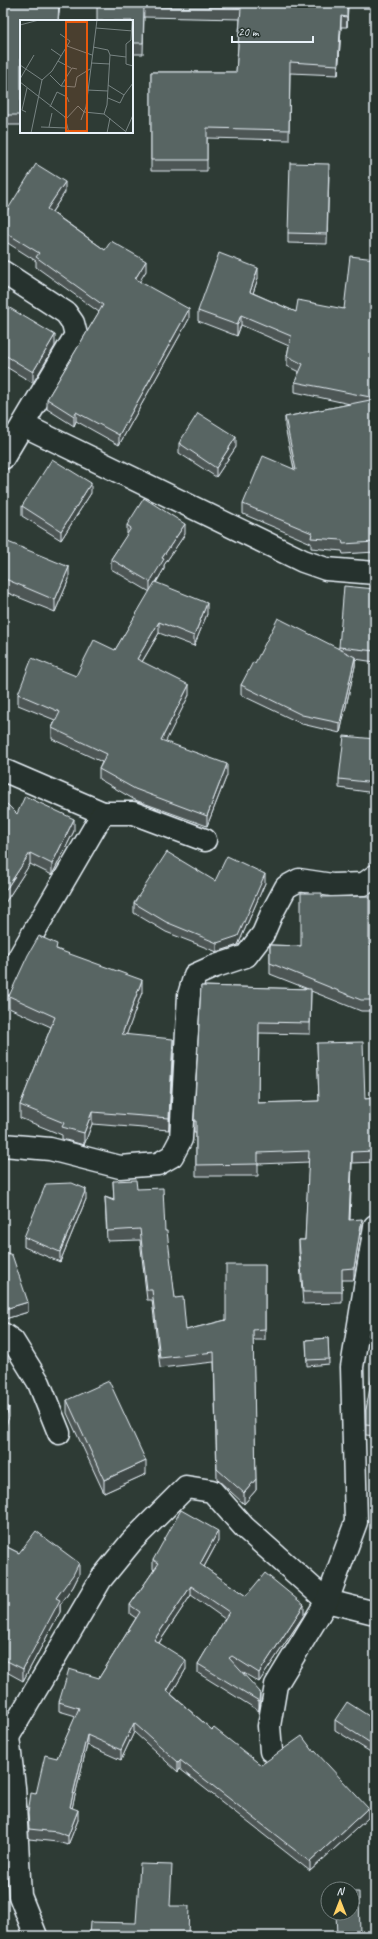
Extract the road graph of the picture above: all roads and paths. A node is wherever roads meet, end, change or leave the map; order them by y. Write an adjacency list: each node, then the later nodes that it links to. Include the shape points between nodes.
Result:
1 (3, 272): 2 (street, via 66,312 73,323 76,335)
2 (23, 425): 3 (street); 4 (street, via 303,561 326,569)
3 (3, 458)
4 (375, 573)
5 (3, 770): 6 (street)
6 (103, 813): 7 (street, via 133,813); 9 (street)
7 (205, 840)
8 (375, 876): 10 (street, via 364,884 332,885 299,880 286,887 263,934 246,956 195,975 189,995 181,1139 172,1156 158,1164 120,1167 50,1149)
9 (3, 985)
10 (3, 1145)
11 (375, 1226): 14 (street, via 352,1367 356,1522)
12 (3, 1334): 13 (street, via 13,1341 39,1383)
13 (59, 1433)
14 (327, 1601): 15 (street); 16 (street, via 244,1527 212,1491 186,1487 132,1541 101,1579); 17 (street, via 276,1685 268,1726)
15 (375, 1613)
16 (5, 1734): 18 (street, via 14,1786)
17 (271, 1751)
18 (12, 1895): 19 (street)
19 (36, 1936)

